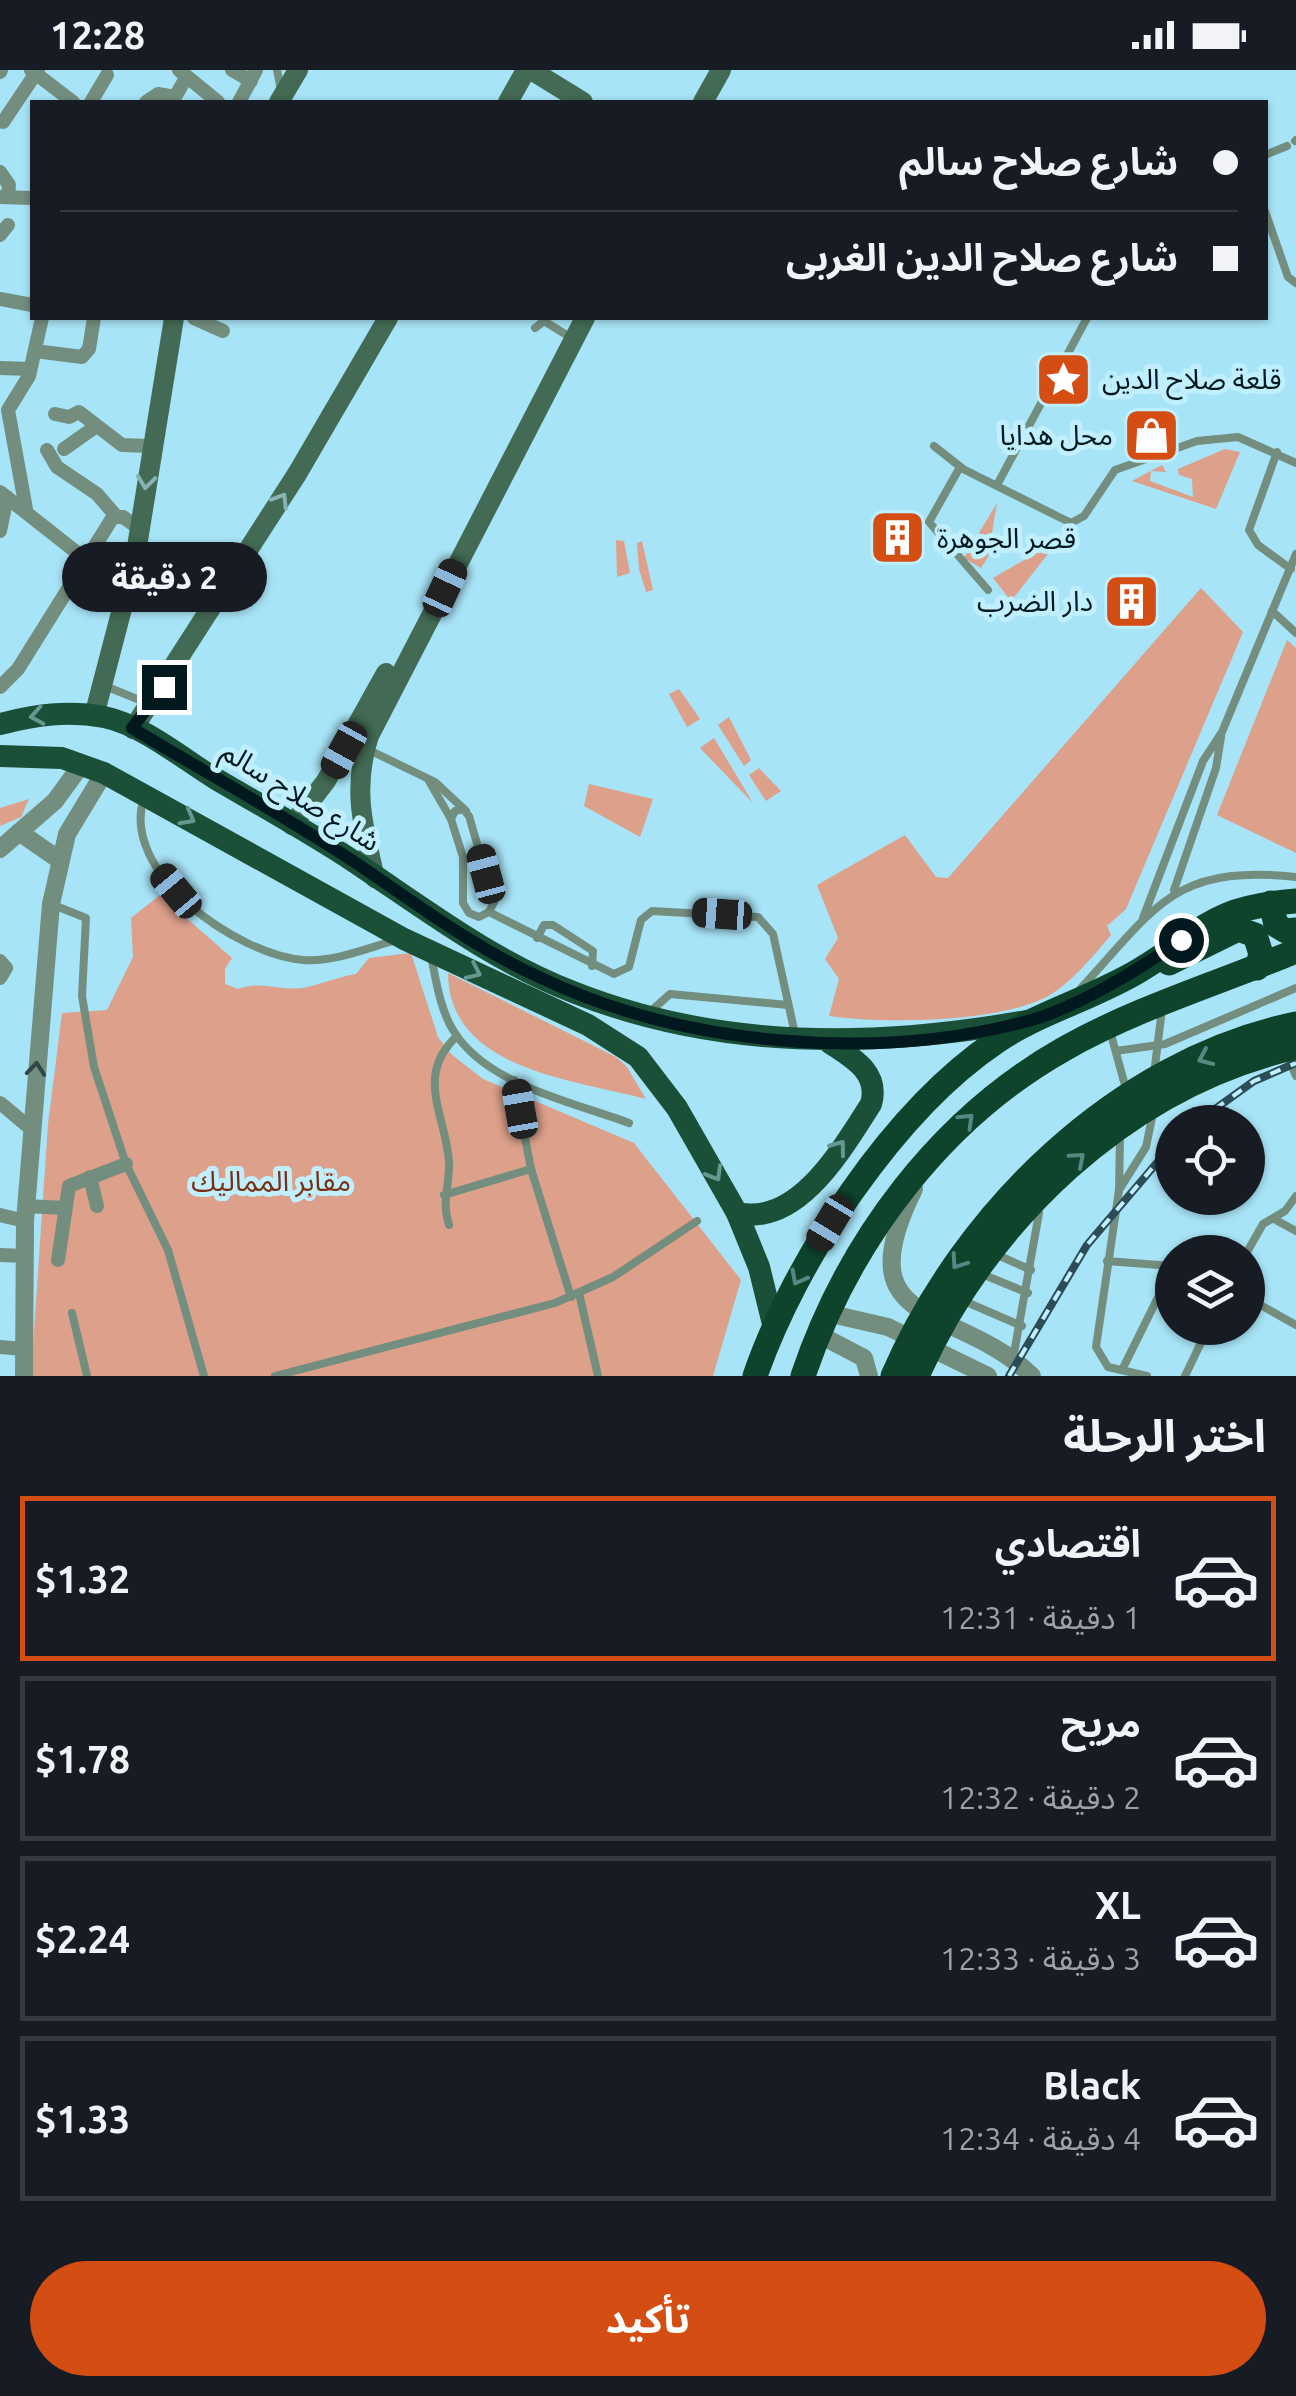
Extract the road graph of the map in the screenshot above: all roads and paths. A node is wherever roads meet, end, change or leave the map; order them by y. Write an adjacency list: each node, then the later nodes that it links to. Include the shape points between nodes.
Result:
1 (207, 70): 11 (street)
2 (232, 70): 9 (street)
3 (277, 70): 12 (lane)
4 (298, 70): 12 (main road)
5 (529, 70): 19 (main road); 20 (main road)
6 (708, 70): 21 (main road)
7 (721, 70): 22 (main road)
8 (35, 71): 13 (street); 23 (street)
9 (254, 75): 18 (street)
10 (107, 76): 14 (street)
11 (187, 78): 16 (street); 17 (street)
12 (281, 99)
13 (71, 100)
14 (92, 100)
15 (149, 100): 16 (street, via 158,94)
16 (174, 100)
17 (215, 100)
18 (240, 100)
19 (509, 100)
20 (580, 100)
21 (691, 100)
22 (705, 100)
23 (2, 122)
24 (1293, 143): 25 (lane)
25 (1268, 154)
26 (0, 172): 27 (street, via 9,185)
27 (4, 197): 28 (street)
28 (30, 198)
29 (1268, 219): 30 (lane)
30 (1296, 283)
31 (0, 300): 32 (street)
32 (30, 305)
33 (42, 320): 43 (street)
34 (94, 320): 43 (street, via 82,357)
35 (174, 320): 49 (main road)
36 (198, 320): 42 (street)
37 (387, 320): 70 (main road, one-way to 37)
38 (584, 320): 75 (main road)
39 (1086, 320): 56 (lane)
40 (569, 326): 41 (lane, via 544,321); 82 (main road, via 387,672 326,780)
41 (534, 328)
42 (223, 331)
43 (35, 351): 45 (street)
44 (0, 368): 45 (street)
45 (30, 369): 47 (street)
46 (55, 414): 48 (street, via 79,412)
47 (4, 419): 58 (street)
48 (95, 427): 49 (street, via 122,445); 51 (street)
49 (150, 446): 60 (main road, one-way to 60)
50 (934, 446): 55 (lane)
51 (64, 449)
52 (47, 450): 59 (street, via 57,467)
53 (1277, 452): 54 (lane); 56 (lane, via 1220,436 1125,464 1071,523); 64 (lane, via 1249,530)
54 (1296, 462)
55 (960, 467): 56 (lane); 65 (lane, via 929,522)
56 (997, 485)
57 (4, 494): 58 (street); 61 (street)
58 (26, 509): 63 (street)
59 (116, 516): 60 (street); 63 (street)
60 (140, 530): 68 (main road)
61 (0, 531)
62 (1296, 554): 64 (lane)
63 (85, 559): 69 (street)
64 (1291, 569): 66 (lane)
65 (988, 590)
66 (1272, 611): 67 (lane); 74 (lane)
67 (1296, 634)
68 (100, 684): 70 (lane); 71 (main road)
69 (0, 687)
70 (150, 704): 73 (main road)
71 (94, 716): 72 (main road, شارع صلاح سالم, one-way to 72, via 47,713); 73 (main road, شارع صلاح سالم)
72 (0, 724)
73 (132, 728): 82 (main road, شارع صلاح سالم)
74 (1222, 732): 87 (lane); 91 (lane, via 1196,777)
75 (365, 748): 78 (lane); 86 (main road, via 358,800)
76 (0, 756): 77 (main road, via 36,755)
77 (93, 768): 79 (main road); 83 (street); 84 (street)
78 (426, 778): 80 (lane); 81 (lane)
79 (145, 794): 93 (main road, one-way to 93); 93 (lane, via 138,824 150,860 196,909 242,940 309,960)
80 (466, 811): 81 (lane, via 454,811); 90 (lane, via 494,902)
81 (451, 819): 90 (lane, via 463,857 465,908 473,916)
82 (292, 825): 86 (main road, شارع صلاح سالم)
83 (6, 840): 84 (street)
84 (58, 859): 89 (street)
85 (1296, 877): 87 (lane, via 1222,876)
86 (375, 878): 107 (main road, شارع صلاح سالم, via 513,965)
87 (1174, 892): 91 (lane)
88 (1283, 902): 92 (highway, via 1276,925); 100 (highway, شارع صلاح سالم, via 1201,925)
89 (51, 904): 120 (street, one-way to 89); 124 (lane, via 86,918 87,1032)
90 (489, 912): 94 (lane)
91 (1144, 918): 104 (lane)
92 (1296, 930)
93 (404, 938): 95 (main road)
94 (537, 938): 98 (lane); 98 (lane, via 544,926 554,925 594,951)
95 (430, 951): 110 (lane); 132 (main road, one-way to 132, via 588,1024 638,1057 677,1108)
96 (1296, 951): 99 (highway)
97 (0, 961): 101 (street, via 6,968)
98 (592, 966): 105 (lane, via 614,974 629,967 640,920 652,911 753,916 771,928)
99 (1257, 968): 100 (highway, via 1259,943 1238,929); 106 (highway)
100 (1139, 971): 104 (highway, شارع صلاح سالم)
101 (0, 978)
102 (1296, 988): 103 (lane)
103 (1268, 1000): 115 (lane); 116 (lane)
104 (1068, 1002): 108 (highway, شارع صلاح سالم)
105 (788, 1005): 107 (lane, via 670,994); 111 (lane)
106 (1163, 1005): 112 (highway); 115 (lane)
107 (648, 1016): 111 (main road, شارع صلاح سالم)
108 (1030, 1020): 113 (main road, شارع صلاح سالم, via 950,1036); 158 (highway, one-way to 158, via 951,1080 876,1162 830,1223)
109 (1296, 1024): 174 (highway, one-way to 174, bridge, via 1173,1072 1058,1148 968,1247 918,1322)
110 (457, 1036): 117 (lane); 128 (lane, via 440,1051 435,1067 435,1105 448,1158)
111 (796, 1039): 113 (main road, شارع صلاح سالم)
112 (1112, 1039): 115 (lane); 121 (lane, via 1126,1095); 123 (highway, one-way to 112, via 1030,1068)
113 (826, 1042): 132 (main road, one-way to 113, via 767,1215 797,1200 871,1104 868,1074)
114 (1296, 1046): 175 (highway, one-way to 114, bridge, via 986,1258 1082,1155 1182,1091)
115 (1156, 1047): 122 (lane)
116 (1296, 1076)
117 (514, 1080): 119 (lane); 125 (lane)
118 (0, 1103): 120 (street)
119 (629, 1122)
120 (30, 1128): 134 (street)
121 (1121, 1130): 122 (lane, via 1130,1122 1141,1124); 127 (lane)
122 (1149, 1138): 127 (lane)
123 (930, 1158): 155 (highway, via 866,1240); 159 (street, via 895,1236 890,1277 911,1303)
124 (126, 1164): 126 (street); 168 (lane, via 168,1250)
125 (531, 1169): 128 (lane); 150 (lane)
126 (90, 1177): 130 (street); 131 (street, via 69,1186)
127 (1119, 1190): 145 (lane)
128 (444, 1195): 138 (lane)
129 (1296, 1196): 136 (lane)
130 (97, 1206)
131 (64, 1208): 134 (street); 144 (street)
132 (737, 1213): 158 (main road)
133 (1040, 1213): 147 (lane)
134 (25, 1214): 135 (street); 142 (street)
135 (0, 1215)
136 (1273, 1218): 139 (lane); 140 (lane)
137 (697, 1221): 150 (lane)
138 (449, 1225)
139 (1296, 1231)
140 (1256, 1235)
141 (0, 1255): 142 (street)
142 (24, 1256): 162 (street)
143 (1002, 1257): 147 (lane)
144 (58, 1260)
145 (1106, 1261): 146 (lane); 165 (lane, via 1096,1348 1103,1363)
146 (1155, 1265)
147 (1031, 1270): 149 (lane)
148 (989, 1277): 149 (lane)
149 (1028, 1293): 157 (lane)
150 (575, 1295): 169 (lane); 170 (lane)
151 (1155, 1302): 165 (lane)
152 (971, 1304): 157 (lane)
153 (1265, 1308): 156 (lane)
154 (72, 1313): 167 (lane)
155 (823, 1323): 164 (street, via 888,1327); 172 (highway); 173 (street, via 864,1358)
156 (1296, 1325)
157 (1022, 1326): 163 (lane)
158 (774, 1328): 171 (highway)
159 (970, 1336): 163 (street); 164 (street)
160 (1200, 1345): 179 (lane)
161 (0, 1347): 162 (street)
162 (24, 1348): 166 (street)
163 (1013, 1359): 177 (street)
164 (957, 1360): 176 (street)
165 (1122, 1370): 178 (lane)
166 (24, 1376)
167 (87, 1376)
168 (204, 1376)
169 (275, 1376)
170 (598, 1376)
171 (755, 1376)
172 (803, 1376)
173 (869, 1376)
174 (893, 1376)
175 (917, 1376)
176 (988, 1376)
177 (1032, 1376)
178 (1147, 1376)
179 (1184, 1376)

